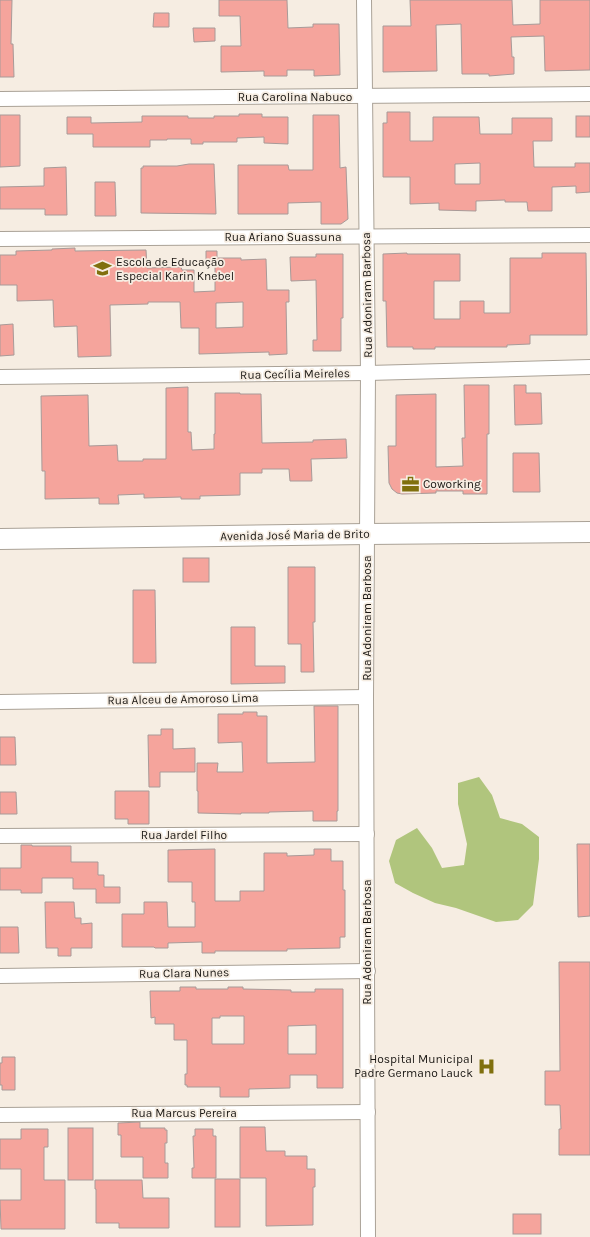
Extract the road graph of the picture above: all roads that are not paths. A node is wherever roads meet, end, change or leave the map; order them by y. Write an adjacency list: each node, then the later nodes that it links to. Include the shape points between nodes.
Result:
1 (364, 0): 3 (street, Rua Adoniram Barbosa)
2 (590, 94): 3 (street, Rua Carolina Nabuco)
3 (365, 96): 4 (street, Rua Carolina Nabuco); 6 (street, Rua Adoniram Barbosa)
4 (0, 99)
5 (590, 235): 6 (street, Rua Ariano Suassuna)
6 (366, 237): 7 (street, Rua Ariano Suassuna); 9 (street, Rua Adoniram Barbosa)
7 (0, 239)
8 (590, 367): 9 (street, Rua Cecília Meireles)
9 (368, 373): 10 (street, Rua Cecília Meireles); 12 (street, Rua Adoniram Barbosa)
10 (0, 377)
11 (590, 532): 12 (main road, Avenida José Maria de Brito)
12 (367, 534): 13 (main road, Avenida José Maria de Brito); 14 (street, Rua Adoniram Barbosa)
13 (0, 539)
14 (366, 697): 15 (street, Rua Alceu de Amoroso Lima); 16 (street, Rua Adoniram Barbosa)
15 (0, 702)
16 (367, 834): 17 (street, Rua Jardel Filho); 18 (street, Rua Adoniram Barbosa)
17 (0, 836)
18 (368, 971): 19 (street, Rua Clara Nunes); 20 (street, Rua Adoniram Barbosa)
19 (0, 976)
20 (368, 1112): 21 (street, Rua Marcus Pereira); 22 (street, Rua Adoniram Barbosa)
21 (0, 1115)
22 (368, 1237)

